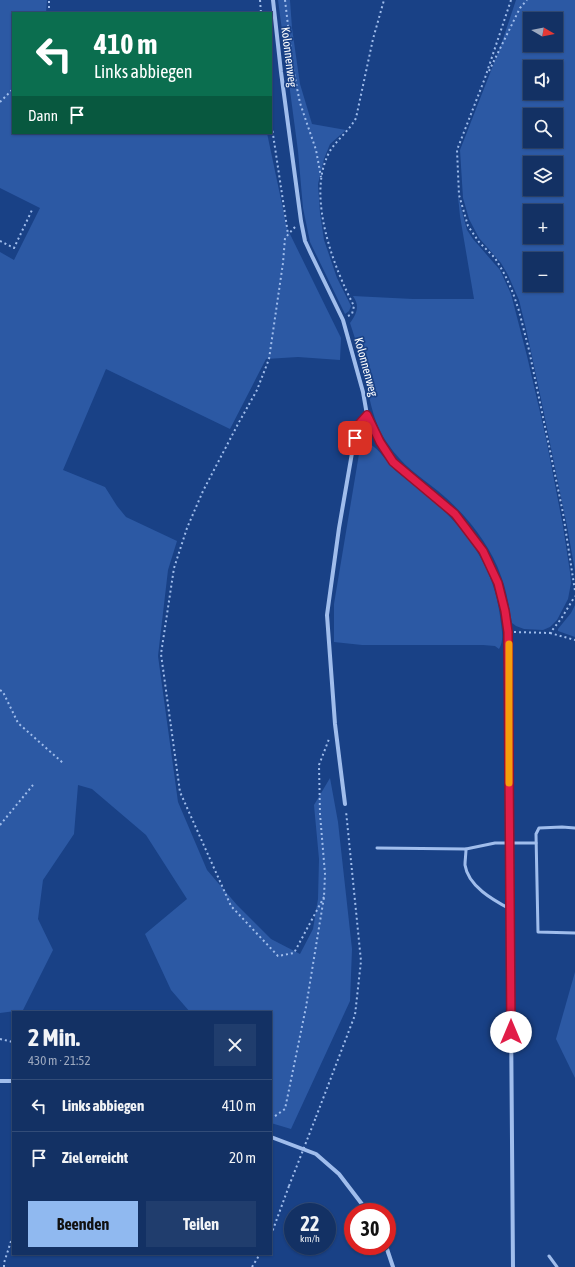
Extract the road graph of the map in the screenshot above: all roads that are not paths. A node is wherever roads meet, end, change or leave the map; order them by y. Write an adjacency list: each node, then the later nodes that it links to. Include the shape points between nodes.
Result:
1 (273, 0): 2 (street, Kolonnenweg, via 301,221 312,256 343,320)
2 (367, 415): 3 (street, via 359,424 352,453 327,615 335,724); 5 (street, Kolonnenweg, via 393,462 455,514 483,551 498,583 508,632)
3 (345, 804)
4 (575, 828): 6 (lane, via 539,828)
5 (510, 843): 6 (lane); 8 (lane, via 495,843); 9 (street, Kolonnenweg)
6 (536, 843): 10 (lane, via 538,932)
7 (376, 848): 8 (lane)
8 (466, 849): 9 (lane, via 465,865 470,879 494,901)
9 (510, 909): 18 (street, Kolonnenweg)
10 (575, 933)
11 (0, 1081): 12 (street)
12 (12, 1081)
13 (272, 1137): 14 (street, via 316,1154 339,1174)
14 (361, 1203)
15 (389, 1255): 17 (street)
16 (549, 1256): 19 (lane)
17 (393, 1267)
18 (513, 1267)
19 (557, 1267)

